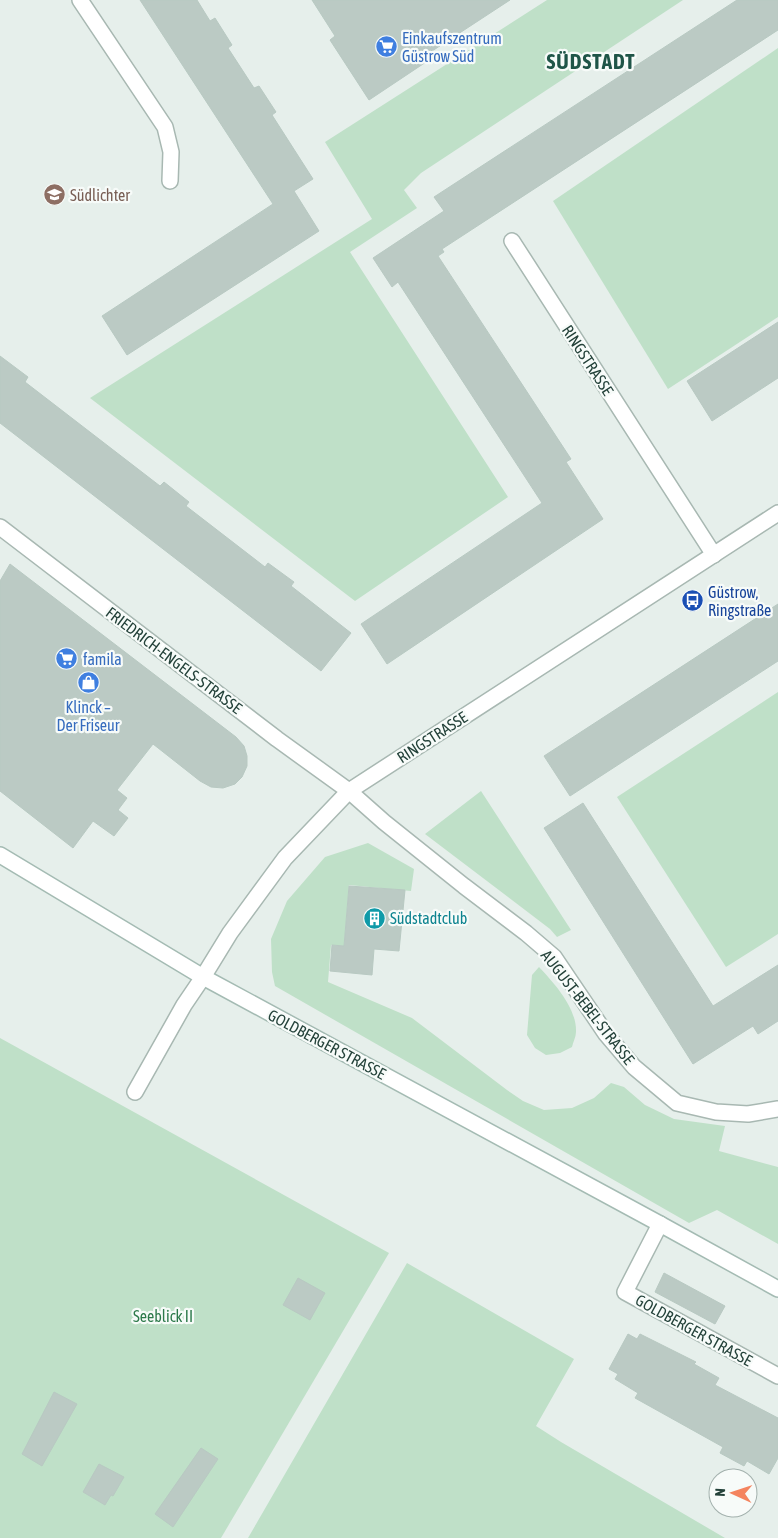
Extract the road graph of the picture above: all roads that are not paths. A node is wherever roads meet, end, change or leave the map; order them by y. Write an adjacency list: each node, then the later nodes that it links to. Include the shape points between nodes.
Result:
1 (80, 0): 2 (street, via 165,127 170,152)
2 (170, 181)
3 (512, 241): 6 (street, RINGSTRASSE)
4 (778, 513): 6 (street, RINGSTRASSE)
5 (0, 527): 7 (street, FRIEDRICH-ENGELS-STRASSE)
6 (714, 554): 7 (street, RINGSTRASSE)
7 (349, 791): 9 (street, RINGSTRASSE, via 285,858); 11 (street, AUGUST-BEBEL-STRASSE, via 554,957 606,1034 634,1067 677,1103 716,1112 748,1114)
8 (0, 855): 9 (street, GOLDBERGER STRASSE)
9 (203, 976): 10 (street, RINGSTRASSE); 12 (street, GOLDBERGER STRASSE)
10 (135, 1092)
11 (778, 1109)
12 (660, 1224): 13 (street, GOLDBERGER STRASSE); 14 (street, GOLDBERGER STRASSE, via 625,1292)
13 (778, 1289)
14 (778, 1376)

